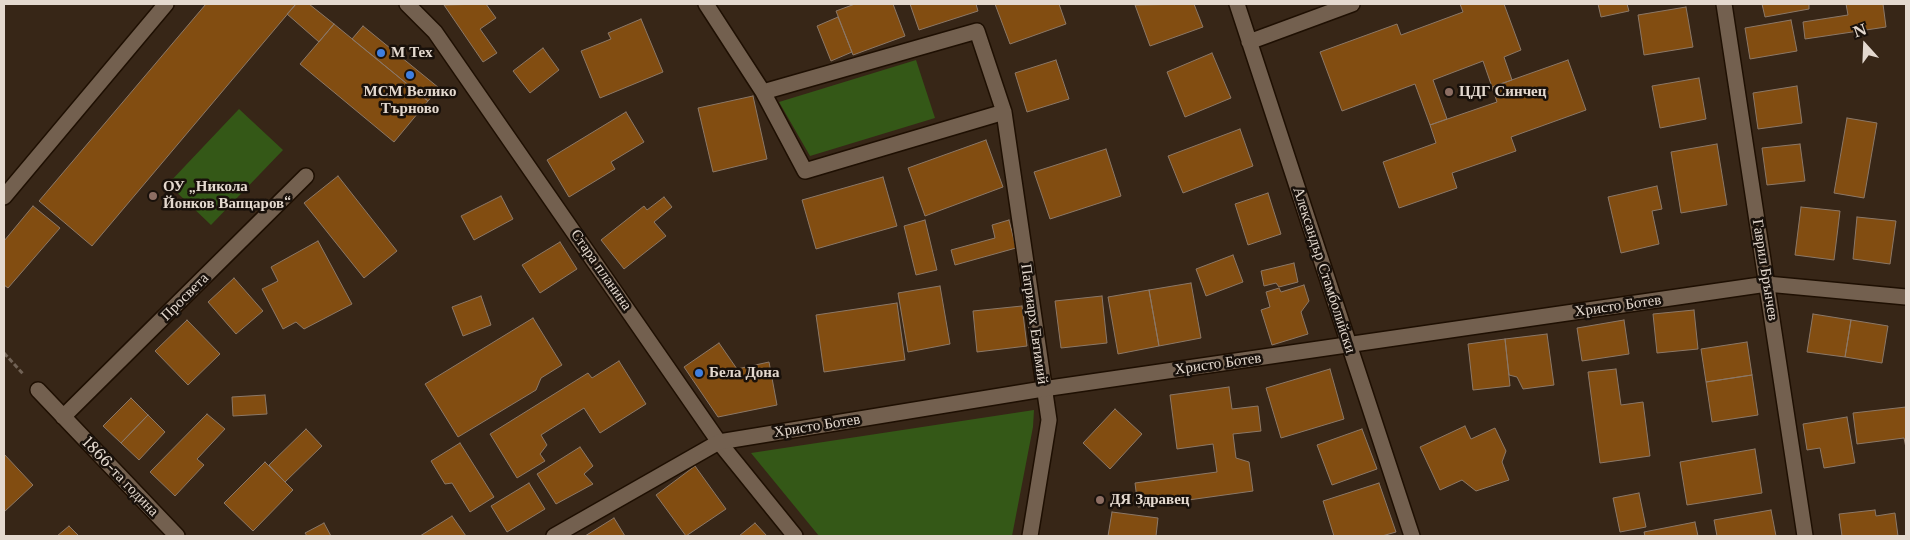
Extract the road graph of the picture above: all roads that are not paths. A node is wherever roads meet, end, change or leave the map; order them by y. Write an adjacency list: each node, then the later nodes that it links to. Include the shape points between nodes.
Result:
1 (166, 4): 11 (street)
2 (407, 4): 18 (street, Стара планина, via 440,40)
3 (706, 4): 8 (street)
4 (1237, 4): 7 (street, Александър Стамболийски)
5 (1352, 4): 7 (street)
6 (1724, 4): 12 (street, Гаврил Брънчев)
7 (1249, 42): 14 (street, Александър Стамболийски)
8 (763, 92): 9 (street, via 805,171); 9 (street, Патриарх Евтимий, via 977,31)
9 (1004, 112): 15 (street, Патриарх Евтимий)
10 (306, 176): 17 (street, Просвета)
11 (4, 197)
12 (1767, 284): 13 (street, Христо Ботев); 14 (street, Христо Ботев); 24 (street, Гаврил Брънчев)
13 (1906, 297)
14 (1348, 346): 15 (street, Христо Ботев); 23 (street, Александър Стамболийски)
15 (1043, 389): 18 (street, Христо Ботев); 22 (street, Патриарх Евтимий, via 1048,420)
16 (38, 390): 17 (street, 1866-та година)
17 (63, 417): 19 (street, 1866-та година)
18 (719, 442): 20 (street, Христо Ботев); 21 (street, Стара планина)
19 (177, 536)
20 (554, 536)
21 (795, 536)
22 (1030, 536)
23 (1412, 536)
24 (1805, 536)

